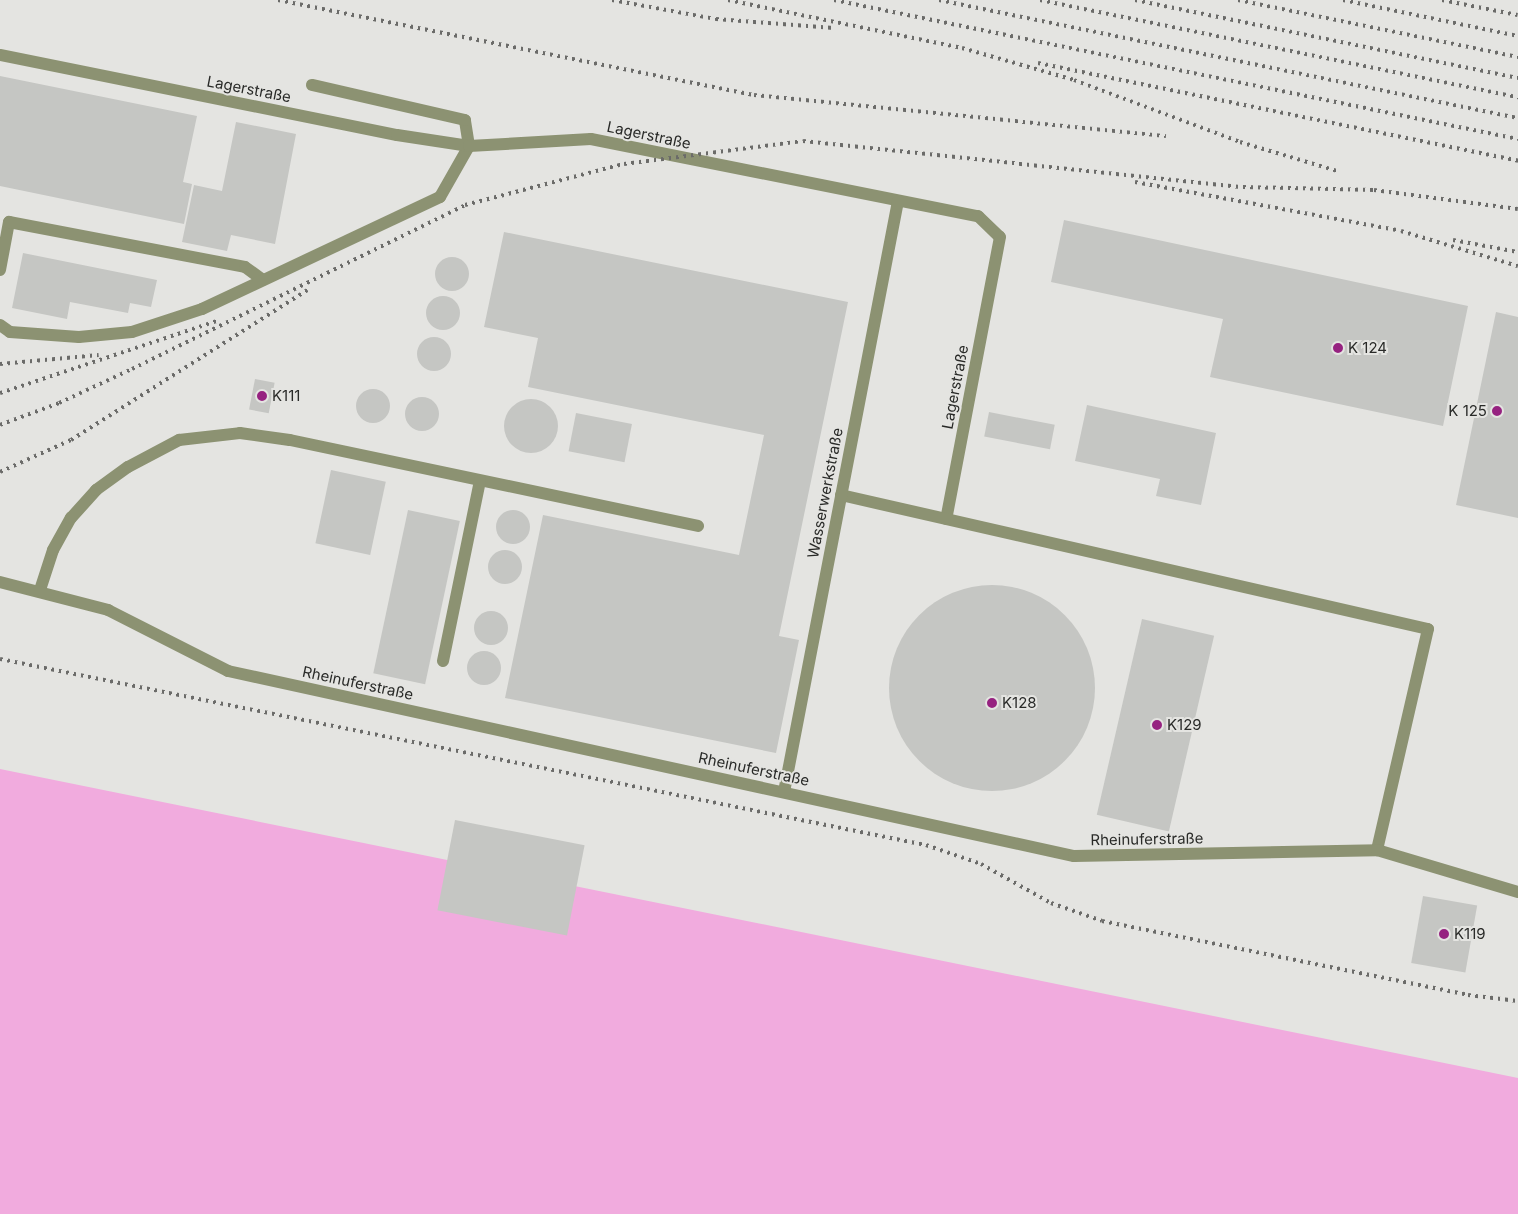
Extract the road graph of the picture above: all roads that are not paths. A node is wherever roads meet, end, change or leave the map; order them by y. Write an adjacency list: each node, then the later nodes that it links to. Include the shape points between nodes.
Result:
1 (0, 55): 3 (street, Lagerstraße, via 397,135)
2 (312, 85): 3 (street, via 456,116 465,120)
3 (469, 146): 4 (street, Lagerstraße, via 591,139); 6 (street, via 440,197)
4 (898, 201): 9 (street, Wasserwerkstraße); 10 (street, Lagerstraße, via 978,216 1000,237)
5 (0, 270): 6 (street, via 9,222 245,267)
6 (263, 280): 7 (street, via 202,309 132,332 79,337 10,332)
7 (0, 325)
8 (480, 481): 11 (street); 13 (street, via 248,434 179,440 128,467 96,490 71,518 53,550); 14 (street)
9 (841, 495): 10 (street); 15 (street, Wasserwerkstraße)
10 (946, 519): 16 (street, via 1428,628)
11 (698, 526)
12 (0, 582): 13 (street, Rheinuferstraße)
13 (40, 590): 15 (street, Rheinuferstraße, via 108,610 228,671)
14 (443, 661)
15 (784, 792): 16 (street, Rheinuferstraße, via 1074,856)
16 (1377, 850): 17 (street, Rheinuferstraße)
17 (1518, 892)

